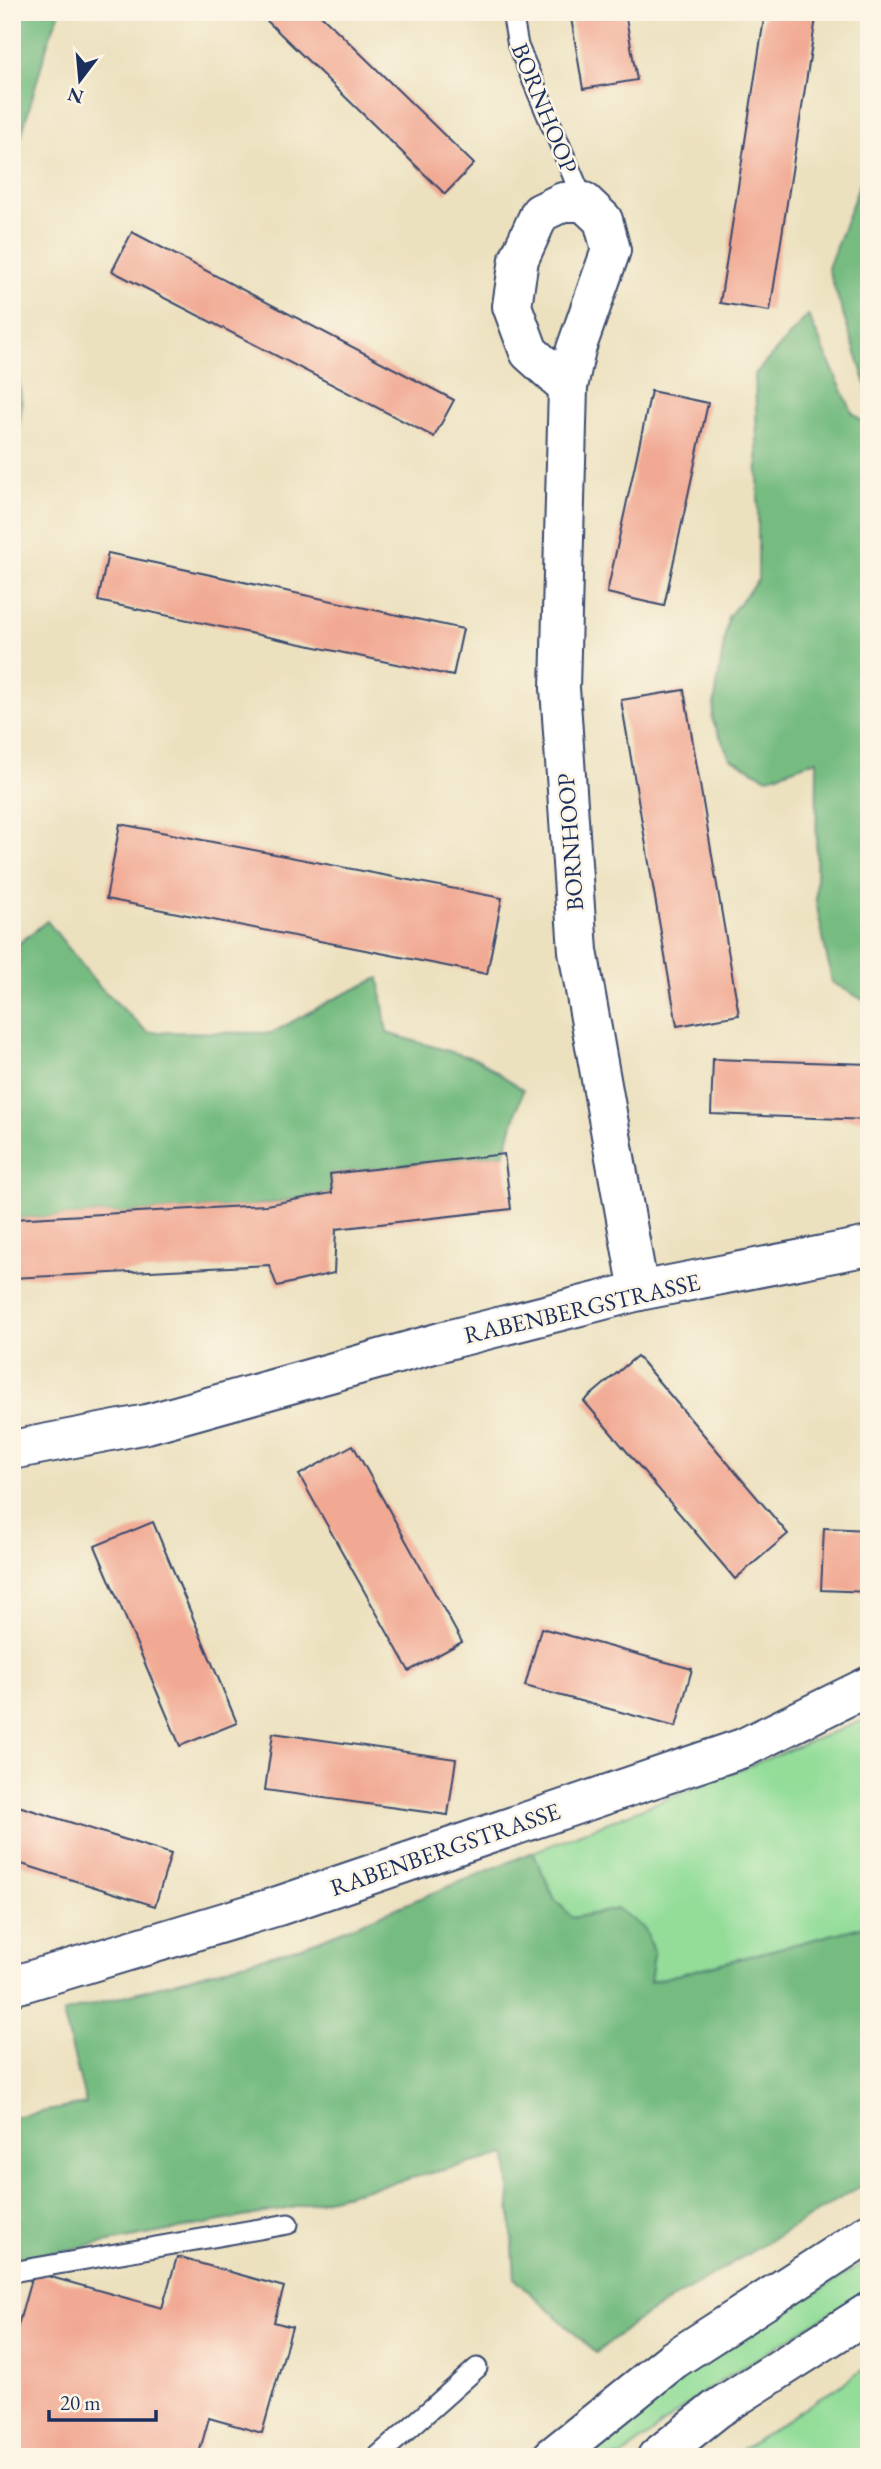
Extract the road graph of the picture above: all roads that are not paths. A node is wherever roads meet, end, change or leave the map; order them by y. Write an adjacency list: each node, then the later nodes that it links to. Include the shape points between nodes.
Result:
1 (512, 12): 2 (lane, BORNHOOP, via 518,47)
2 (584, 202): 3 (street, BORNHOOP, via 603,220 611,250 576,349); 3 (street, BORNHOOP, via 563,202 540,213 519,259 512,306 528,352)
3 (568, 387): 5 (street, BORNHOOP, via 560,688 578,951)
4 (869, 1246): 5 (street, RABENBERGSTRASSE)
5 (639, 1291): 6 (street, RABENBERGSTRASSE, via 147,1424)
6 (12, 1450)
7 (869, 1686): 8 (street, RABENBERGSTRASSE, via 743,1748 278,1906)
8 (12, 1986)
9 (288, 2224): 11 (lane)
10 (869, 2233): 15 (street, via 673,2360)
11 (12, 2272)
12 (869, 2312): 16 (street, via 717,2409)
13 (477, 2368): 14 (lane)
14 (377, 2457)
15 (552, 2457)
16 (657, 2457)

